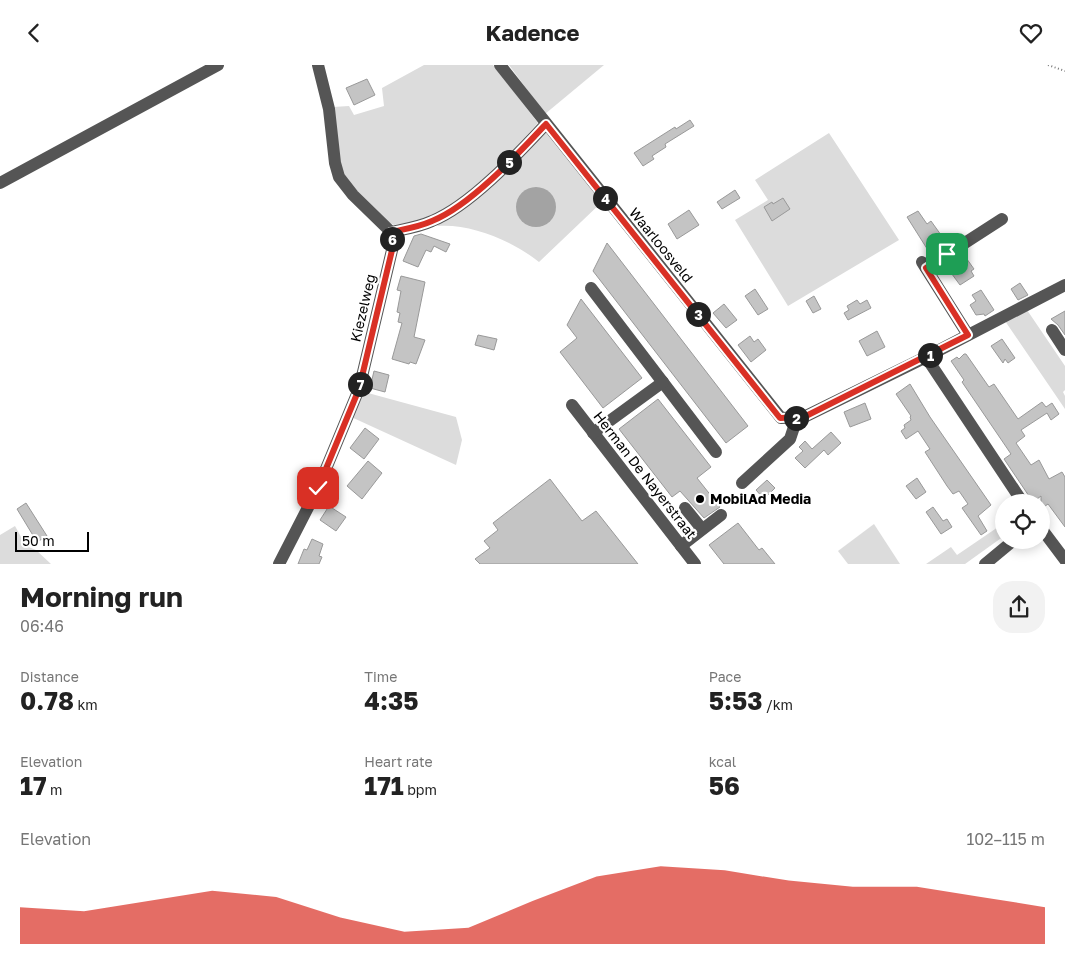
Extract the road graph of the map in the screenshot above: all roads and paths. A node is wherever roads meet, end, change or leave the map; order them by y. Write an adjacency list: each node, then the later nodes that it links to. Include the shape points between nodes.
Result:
1 (218, 65): 7 (street)
2 (318, 65): 9 (street, via 339,177)
3 (500, 65): 6 (street, Waarloosveld)
4 (1048, 65): 5 (path)
5 (1065, 71)
6 (546, 124): 9 (street, via 454,210 414,228); 18 (street, Waarloosveld, via 780,418)
7 (0, 183)
8 (1002, 219): 13 (street, via 924,265)
9 (391, 232): 30 (street, Kiezelweg, via 393,246 359,389 318,488)
10 (1065, 285): 13 (street)
11 (591, 288): 16 (street)
12 (1052, 330): 14 (street)
13 (968, 335): 15 (street)
14 (1065, 350)
15 (926, 357): 18 (street); 22 (street)
16 (663, 382): 19 (street); 20 (street)
17 (572, 405): 19 (street, Herman De Nayerstraat)
18 (797, 418): 21 (street, via 790,439)
19 (593, 433): 27 (street, Herman De Nayerstraat)
20 (716, 452)
21 (742, 483)
22 (1017, 494)
23 (686, 508): 25 (street)
24 (721, 515): 25 (street)
25 (702, 529): 27 (street)
26 (1050, 539): 29 (street)
27 (681, 546): 31 (street, Herman De Nayerstraat)
28 (1003, 549): 32 (street)
29 (1064, 556)
30 (279, 564)
31 (695, 564)
32 (985, 564)

